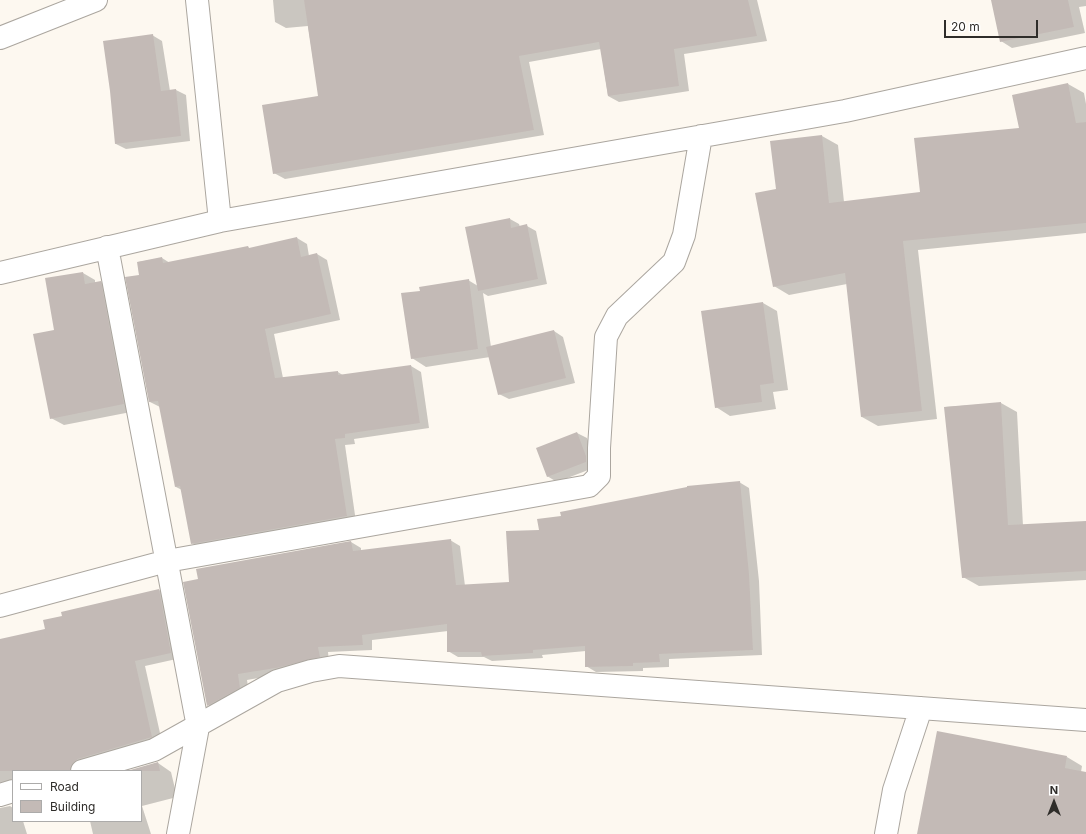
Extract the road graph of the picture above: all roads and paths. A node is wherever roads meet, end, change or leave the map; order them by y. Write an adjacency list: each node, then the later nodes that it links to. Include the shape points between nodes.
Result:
1 (96, 0): 3 (street)
2 (196, 0): 6 (street)
3 (0, 38)
4 (1086, 58): 5 (street, via 845,111)
5 (702, 136): 6 (street); 9 (street, via 684,235 674,262 617,316 606,337 599,476 589,486)
6 (220, 221): 7 (street)
7 (107, 247): 8 (street); 9 (street)
8 (0, 273)
9 (167, 561): 10 (street); 13 (street)
10 (0, 606)
11 (921, 708): 12 (street); 13 (street, via 338,666 277,681); 18 (street, via 894,790)
12 (1086, 720)
13 (198, 727): 14 (street, via 154,750); 17 (street)
14 (85, 770)
15 (12, 791): 16 (street)
16 (0, 795)
17 (178, 834)
18 (886, 834)

